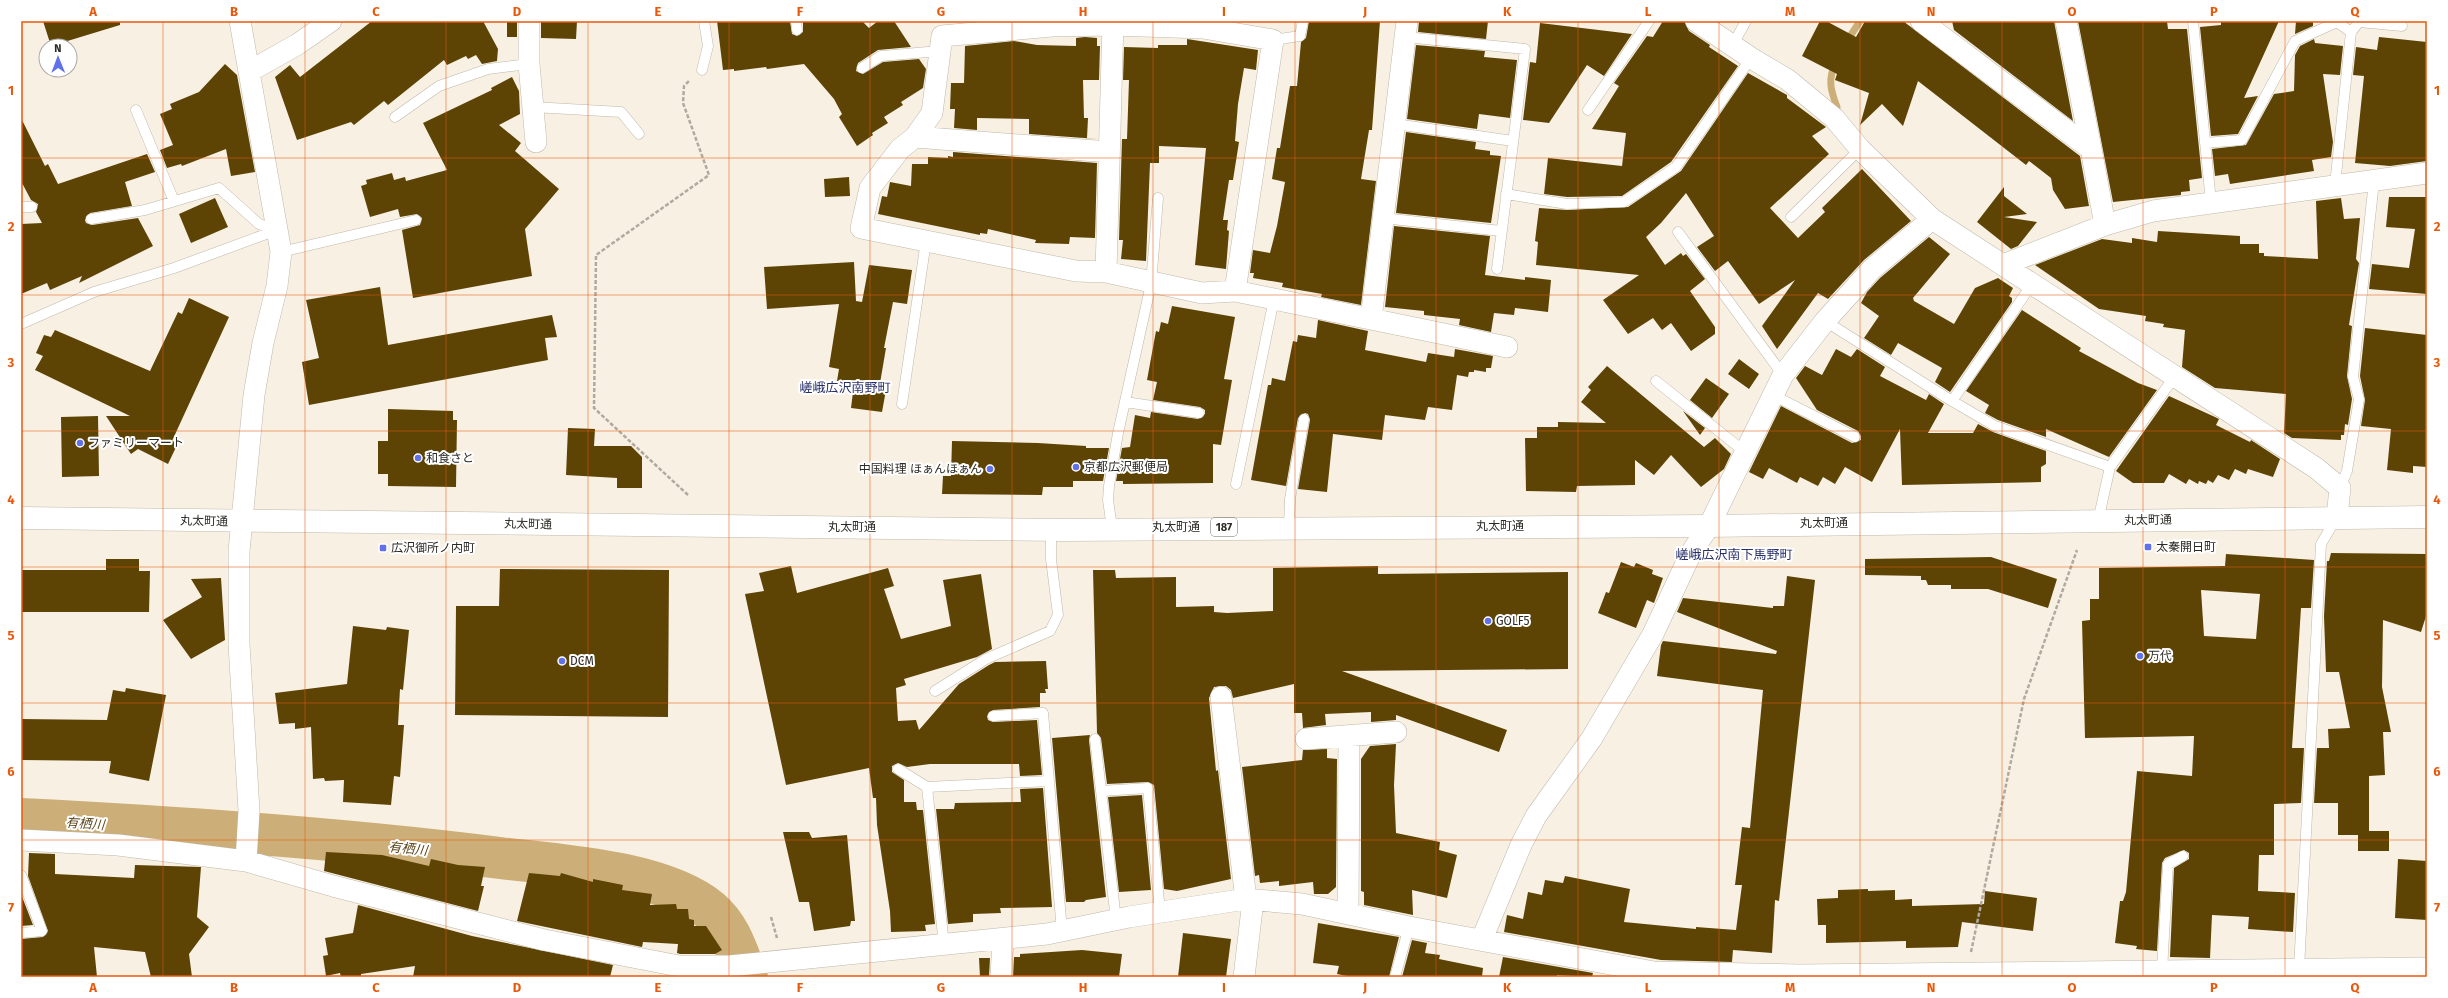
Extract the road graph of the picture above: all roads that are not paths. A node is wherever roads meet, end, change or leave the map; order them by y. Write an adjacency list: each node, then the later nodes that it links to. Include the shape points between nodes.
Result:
1 (240, 21): 23 (street)
2 (330, 21): 23 (street, via 298,44)
3 (529, 21): 20 (street)
4 (704, 21): 22 (lane, via 708,46)
5 (1303, 21): 16 (lane, via 1300,36)
6 (1649, 21): 26 (lane)
7 (1696, 21): 17 (street)
8 (1746, 21): 17 (lane)
9 (1921, 21): 35 (street)
10 (2066, 21): 35 (street)
11 (2193, 21): 33 (lane)
12 (1113, 23): 16 (street, via 1203,28); 18 (street, via 942,36); 36 (street)
13 (2402, 26): 15 (lane, via 2359,22)
14 (1406, 29): 28 (street); 31 (lane, via 1525,49)
15 (2351, 32): 33 (lane, via 2337,22 2295,41 2242,140); 39 (lane)
16 (1273, 40): 62 (street)
17 (1732, 46): 19 (street)
18 (940, 51): 21 (lane, via 881,56); 30 (street, via 932,113)
19 (1751, 58): 34 (street, via 1788,80 1834,118); 40 (lane, via 1676,167 1624,202 1567,204)
20 (529, 64): 24 (street); 27 (lane, via 488,69 439,86)
21 (862, 68)
22 (702, 70)
23 (250, 71): 52 (street)
24 (533, 108): 29 (lane, via 621,112); 32 (street)
25 (136, 110): 42 (lane)
26 (1588, 110)
27 (395, 117)
28 (1395, 124): 31 (lane); 46 (street)
29 (639, 134)
30 (915, 137): 36 (street); 55 (street, via 900,149 870,188 861,228)
31 (1513, 141): 40 (lane)
32 (536, 142)
33 (2205, 143): 43 (lane)
34 (1860, 148): 47 (lane); 49 (street)
35 (2091, 149): 51 (street)
36 (1109, 152): 59 (street)
37 (2427, 173): 38 (street)
38 (2374, 181): 39 (street); 81 (lane, via 2353,377 2358,400 2347,471)
39 (2335, 185): 43 (street)
40 (1506, 194): 53 (lane)
41 (1158, 198): 60 (lane)
42 (174, 201): 48 (lane, via 145,210); 52 (lane, via 219,188 259,224)
43 (2211, 202): 51 (street, via 2153,211)
44 (32, 206): 45 (lane)
45 (21, 207)
46 (1383, 218): 53 (lane); 64 (street)
47 (1791, 218)
48 (91, 219)
49 (1932, 219): 57 (street); 65 (street, via 1872,269)
50 (416, 220): 56 (lane)
51 (2105, 225): 57 (street)
52 (277, 230): 56 (street); 66 (lane, via 174,268 94,292)
53 (1502, 231): 58 (lane)
54 (1678, 232): 68 (lane)
55 (926, 241): 59 (street, via 1076,271); 74 (lane)
56 (281, 252): 85 (street, via 278,286 263,343 254,395)
57 (2003, 265): 61 (street)
58 (1497, 269)
59 (1106, 272): 60 (street)
60 (1151, 284): 62 (street, via 1202,293); 73 (lane)
61 (2032, 284): 69 (street); 72 (lane)
62 (1235, 291): 63 (street)
63 (1274, 299): 64 (street); 80 (lane)
64 (1371, 319): 67 (street)
65 (1825, 321): 68 (street); 72 (lane)
66 (21, 324)
67 (1507, 347)
68 (1783, 375): 71 (street)
69 (2175, 376): 79 (lane); 81 (street, via 2316,468)
70 (1656, 381): 78 (lane)
71 (1773, 394): 77 (lane); 78 (street)
72 (1952, 401): 79 (lane, via 1995,426)
73 (1125, 402): 75 (lane); 89 (lane, via 1108,500)
74 (902, 404)
75 (1199, 413)
76 (1304, 419): 88 (lane, via 1290,499)
77 (1855, 437)
78 (1745, 452): 87 (street)
79 (2110, 467): 86 (lane)
80 (1236, 484)
81 (2340, 488): 82 (street)
82 (2337, 517): 83 (main road, 丸太町通 / 187); 86 (main road, 丸太町通 / 187); 118 (lane, via 2321,544)
83 (2427, 517)
84 (21, 518): 85 (main road, 丸太町通 / 187)
85 (241, 521): 90 (main road, 丸太町通 / 187); 103 (street, via 239,644 249,811)
86 (2098, 521): 87 (main road, 丸太町通 / 187)
87 (1709, 526): 88 (main road, 丸太町通 / 187); 114 (street, via 1691,553 1653,634 1592,738 1536,816 1521,845)
88 (1289, 527): 89 (main road, 丸太町通 / 187)
89 (1112, 528): 90 (main road, 丸太町通 / 187)
90 (1051, 529): 91 (lane, via 1050,559 1058,614 1050,631 986,659)
91 (935, 691)
92 (1221, 697): 106 (street)
93 (993, 716): 99 (lane, via 1043,713)
94 (1396, 732): 95 (street)
95 (1349, 736): 97 (street); 108 (street)
96 (1095, 739): 101 (lane)
97 (1306, 739)
98 (898, 769): 100 (lane)
99 (1049, 781): 100 (lane); 111 (lane)
100 (927, 786): 115 (lane)
101 (1101, 791): 107 (lane, via 1148,788); 109 (lane)
102 (21, 840): 103 (street)
103 (246, 854): 119 (street, via 333,886 544,940 679,966)
104 (2183, 856): 120 (lane, via 2168,864)
105 (21, 875): 112 (lane, via 42,931)
106 (1250, 899): 107 (street); 108 (street, via 1302,904); 125 (street)
107 (1160, 912): 109 (street)
108 (1348, 914): 110 (street)
109 (1116, 920): 111 (street)
110 (1409, 927): 114 (street); 126 (lane)
111 (1062, 931): 113 (street)
112 (21, 933)
113 (1003, 939): 115 (street); 124 (street)
114 (1482, 939): 123 (street, via 1654,972)
115 (944, 945): 116 (street)
116 (772, 967): 119 (street)
117 (2427, 968): 121 (street)
118 (2299, 969): 120 (street); 121 (street)
119 (723, 970)
120 (2162, 970): 122 (street)
121 (2320, 973)
122 (1966, 975): 123 (street)
123 (1799, 976)
124 (1001, 977)
125 (1244, 977)
126 (1395, 977)

